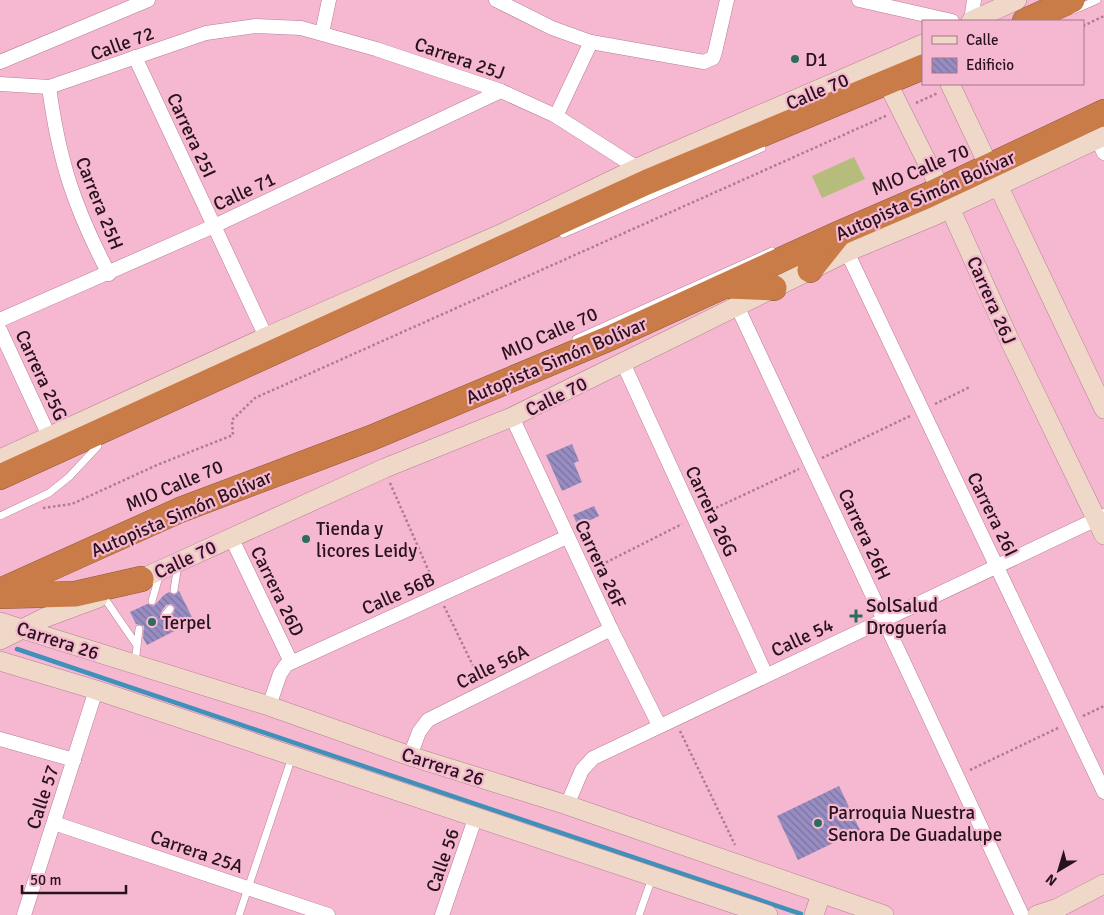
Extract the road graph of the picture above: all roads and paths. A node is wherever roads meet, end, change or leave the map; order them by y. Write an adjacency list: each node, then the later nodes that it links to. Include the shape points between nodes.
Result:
1 (148, 0): 22 (street)
2 (329, 0): 18 (street)
3 (496, 0): 19 (street, via 552,28)
4 (727, 0): 19 (street, via 713,58 704,62)
5 (859, 0): 11 (street)
6 (974, 0): 13 (street)
7 (1017, 0): 14 (street)
8 (1097, 0): 9 (lane)
9 (1069, 7): 15 (highway)
10 (1104, 16): 17 (path)
11 (919, 19): 12 (street, via 932,15)
12 (949, 20)
13 (971, 20)
14 (973, 20)
15 (1028, 20)
16 (256, 26): 18 (street, Carrera 25J, via 301,28); 21 (street, Calle 72, via 206,33)
17 (1084, 26)
18 (322, 34): 28 (street, Carrera 25J)
19 (591, 42): 31 (street)
20 (922, 45): 25 (street, Calle 70)
21 (135, 57): 27 (street, Calle 72); 37 (street, Carrera 25I)
22 (0, 62)
23 (922, 68): 25 (highway)
24 (0, 84): 27 (street, Calle 72)
25 (889, 84): 29 (street, Carrera 26J); 35 (street, Calle 70); 39 (highway)
26 (951, 85): 29 (path); 34 (street)
27 (49, 86): 43 (street, Carrera 25H, via 55,136 68,184 86,230)
28 (501, 91): 31 (street, Carrera 25J); 37 (street, Calle 71)
29 (901, 110): 36 (street, Carrera 26J); 63 (path, via 256,398 232,420 233,435)
30 (1104, 112): 34 (highway, Autopista Simón Bolívar)
31 (556, 116): 35 (street, Carrera 25J)
32 (772, 143): 38 (lane)
33 (1102, 143): 34 (street)
34 (989, 165): 36 (highway, Autopista Simón Bolívar); 52 (street)
35 (636, 168): 39 (street, Calle 70)
36 (940, 188): 40 (highway, Autopista Simón Bolívar); 66 (street, Carrera 26J, via 1010,341)
37 (214, 226): 43 (street, Calle 71); 48 (street, Carrera 25I)
38 (558, 236)
39 (506, 239): 48 (street, Calle 70); 62 (highway)
40 (844, 242): 42 (highway); 45 (highway, Autopista Simón Bolívar); 53 (street, Carrera 26I)
41 (784, 245): 49 (lane, MIO Calle 70)
42 (810, 270): 44 (street)
43 (109, 274): 46 (street, Calle 71)
44 (774, 288): 45 (highway)
45 (730, 296): 50 (street, Calle 70); 60 (street, Carrera 26H); 74 (highway, Autopista Simón Bolívar, via 610,338 380,434 180,510)
46 (0, 320)
47 (0, 330): 55 (street, Carrera 25G)
48 (266, 337): 55 (street, Calle 70)
49 (570, 341)
50 (623, 363): 54 (street, Calle 70); 65 (street, Carrera 26G)
51 (970, 387): 53 (path)
52 (1104, 409)
53 (923, 410): 60 (path); 70 (street, Carrera 26I)
54 (512, 417): 61 (street, Calle 70); 68 (street, Carrera 26F)
55 (49, 436): 59 (street, Calle 70)
56 (107, 441): 57 (lane)
57 (98, 446): 58 (lane); 64 (lane, via 49,493)
58 (80, 454)
59 (0, 459)
60 (811, 463): 65 (path); 81 (street, Carrera 26H)
61 (384, 468): 67 (street, Calle 70); 75 (path)
62 (0, 476)
63 (72, 504)
64 (0, 516)
65 (694, 518): 71 (path); 91 (street, Carrera 26G)
66 (1102, 524): 70 (street, Calle 54)
67 (232, 537): 69 (street, Calle 70); 89 (street, Carrera 26D)
68 (567, 537): 71 (street, Carrera 26F); 75 (street, Calle 56B)
69 (178, 561): 72 (street, Calle 70); 73 (lane)
70 (998, 566): 81 (street, Calle 54); 97 (street, Carrera 26I)
71 (585, 573): 84 (street, Carrera 26F)
72 (151, 574): 76 (highway, via 75,594); 77 (street, Calle 70); 78 (lane)
73 (174, 590)
74 (0, 592)
75 (439, 595): 89 (street, Calle 56B); 93 (path)
76 (0, 596)
77 (103, 596): 83 (street, Calle 70); 87 (lane)
78 (152, 601)
79 (170, 609): 80 (lane)
80 (165, 615)
81 (885, 619): 91 (street, Calle 54); 103 (street, Carrera 26H)
82 (0, 622): 83 (street, Carrera 26)
83 (23, 628): 86 (street, Calle 70); 90 (street, Carrera 26)
84 (611, 628): 93 (street, Calle 56A); 98 (street, Carrera 26F)
85 (139, 630): 87 (lane)
86 (0, 640)
87 (136, 644): 90 (lane)
88 (0, 661): 92 (street, Carrera 26)
89 (291, 662): 94 (street, via 281,671)
90 (135, 664): 94 (street, Carrera 26)
91 (766, 675): 96 (street, Calle 54)
92 (96, 690): 101 (street, Carrera 26); 102 (street, Calle 57)
93 (485, 691): 100 (street, Calle 56A, via 428,720 419,732)
94 (268, 706): 100 (street, Carrera 26)
95 (1104, 706): 97 (path)
96 (674, 718): 98 (street, Calle 54); 108 (path)
97 (1071, 722): 103 (path); 104 (street, Carrera 26I)
98 (659, 725): 105 (street, Calle 54, via 586,764)
99 (0, 739): 102 (street)
100 (410, 756): 105 (street, Carrera 26)
101 (292, 757): 106 (street, Carrera 26); 111 (lane)
102 (74, 760): 107 (street, Calle 57)
103 (958, 776): 122 (street, Carrera 26H)
104 (1104, 792)
105 (567, 805): 108 (street, Carrera 26)
106 (476, 816): 109 (street, Carrera 26); 117 (street, Calle 56)
107 (54, 823): 111 (street, Carrera 25A); 114 (street, Calle 57)
108 (746, 868): 112 (street, Carrera 26)
109 (653, 875): 118 (lane); 119 (street, Carrera 26)
110 (1104, 884): 113 (street)
111 (248, 888): 115 (lane); 116 (street, Carrera 25A)
112 (821, 894): 120 (street); 121 (street, Carrera 26)
113 (1054, 911): 123 (street)
114 (24, 915)
115 (239, 915)
116 (328, 915)
117 (442, 915)
118 (639, 915)
119 (768, 915)
120 (814, 915)
121 (884, 915)
122 (1022, 915)
123 (1038, 915)

